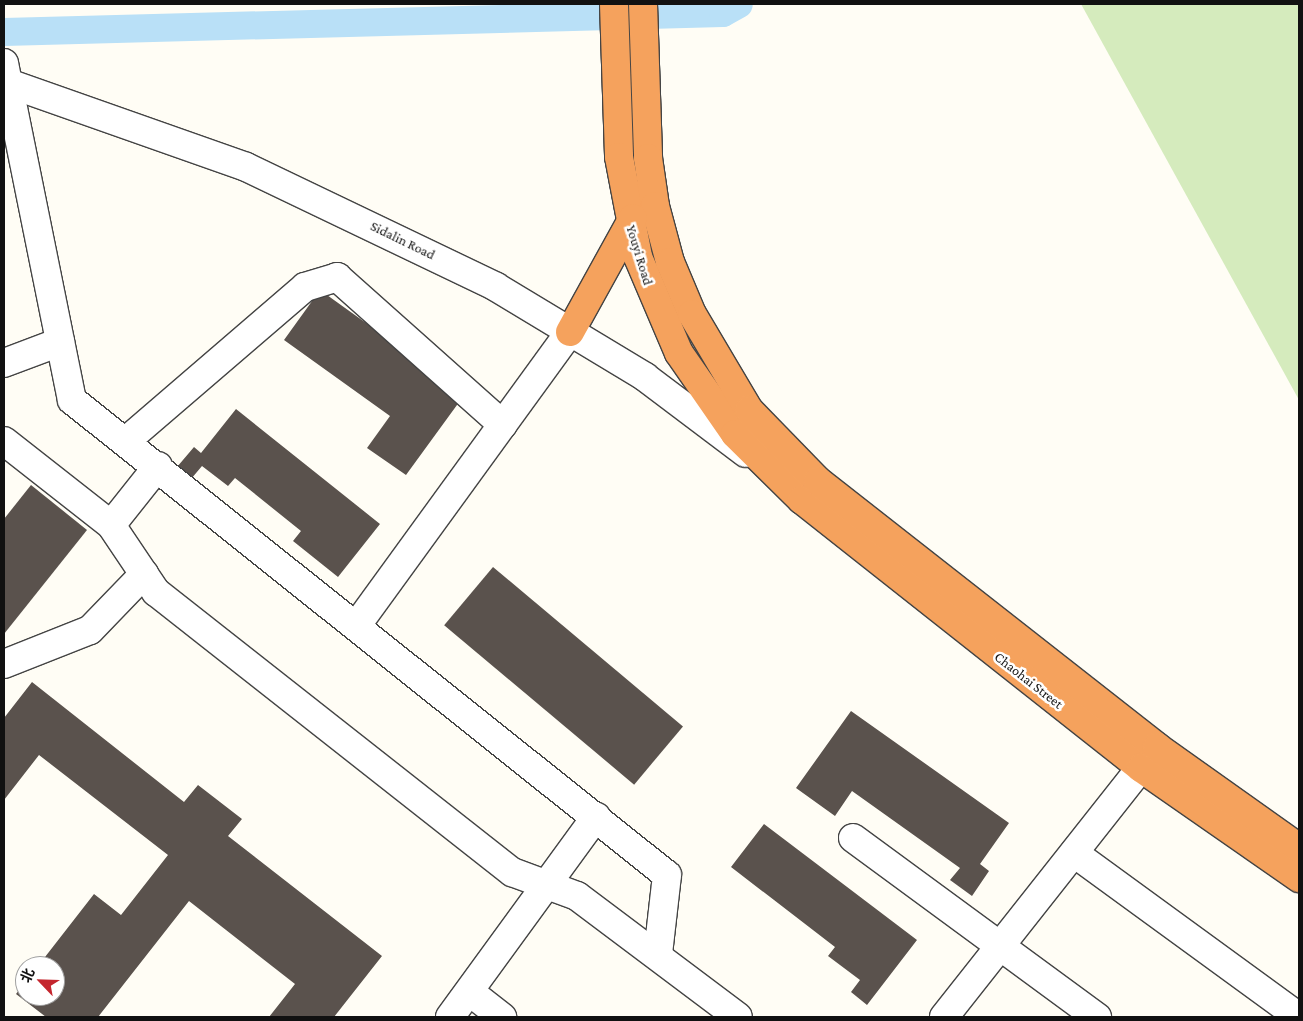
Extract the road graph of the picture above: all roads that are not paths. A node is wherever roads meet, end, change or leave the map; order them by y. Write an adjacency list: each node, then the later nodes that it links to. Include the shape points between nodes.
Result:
1 (614, 4): 5 (highway, Youyi Road, via 619,157)
2 (643, 4): 4 (highway, Youyi Road)
3 (6, 74): 6 (street, Sidalin Road, via 326,203 496,287); 7 (street)
4 (648, 158): 5 (highway); 12 (highway, Youyi Road, via 670,262 692,314)
5 (630, 225): 6 (highway); 12 (highway, Youyi Road, via 657,308 705,395)
6 (570, 332): 9 (street); 12 (street, Sidalin Road)
7 (60, 342): 8 (street); 11 (street, via 72,400)
8 (4, 363)
9 (503, 425): 11 (street, via 337,277 305,287); 16 (street)
10 (4, 441): 14 (street)
11 (126, 441): 13 (street)
12 (777, 460): 18 (highway, Chaohai Street)
13 (158, 466): 14 (street); 16 (street)
14 (111, 525): 15 (street)
15 (144, 574): 17 (street, via 90,630); 24 (street, via 156,592 512,872)
16 (357, 625): 19 (street)
17 (4, 664)
18 (1149, 757): 21 (highway, Chaohai Street); 22 (street); 23 (highway, Chaohai Street)
19 (596, 817): 24 (street); 26 (street, via 667,875)
20 (853, 838): 25 (street)
21 (1299, 848)
22 (1074, 853): 25 (street); 33 (street)
23 (1299, 878)
24 (547, 885): 26 (street, via 578,896); 27 (street)
25 (999, 947): 31 (street); 32 (street)
26 (658, 954): 30 (street)
27 (470, 992): 28 (street); 29 (street)
28 (450, 1017)
29 (502, 1017)
30 (738, 1017)
31 (944, 1017)
32 (1098, 1017)
33 (1299, 1017)

